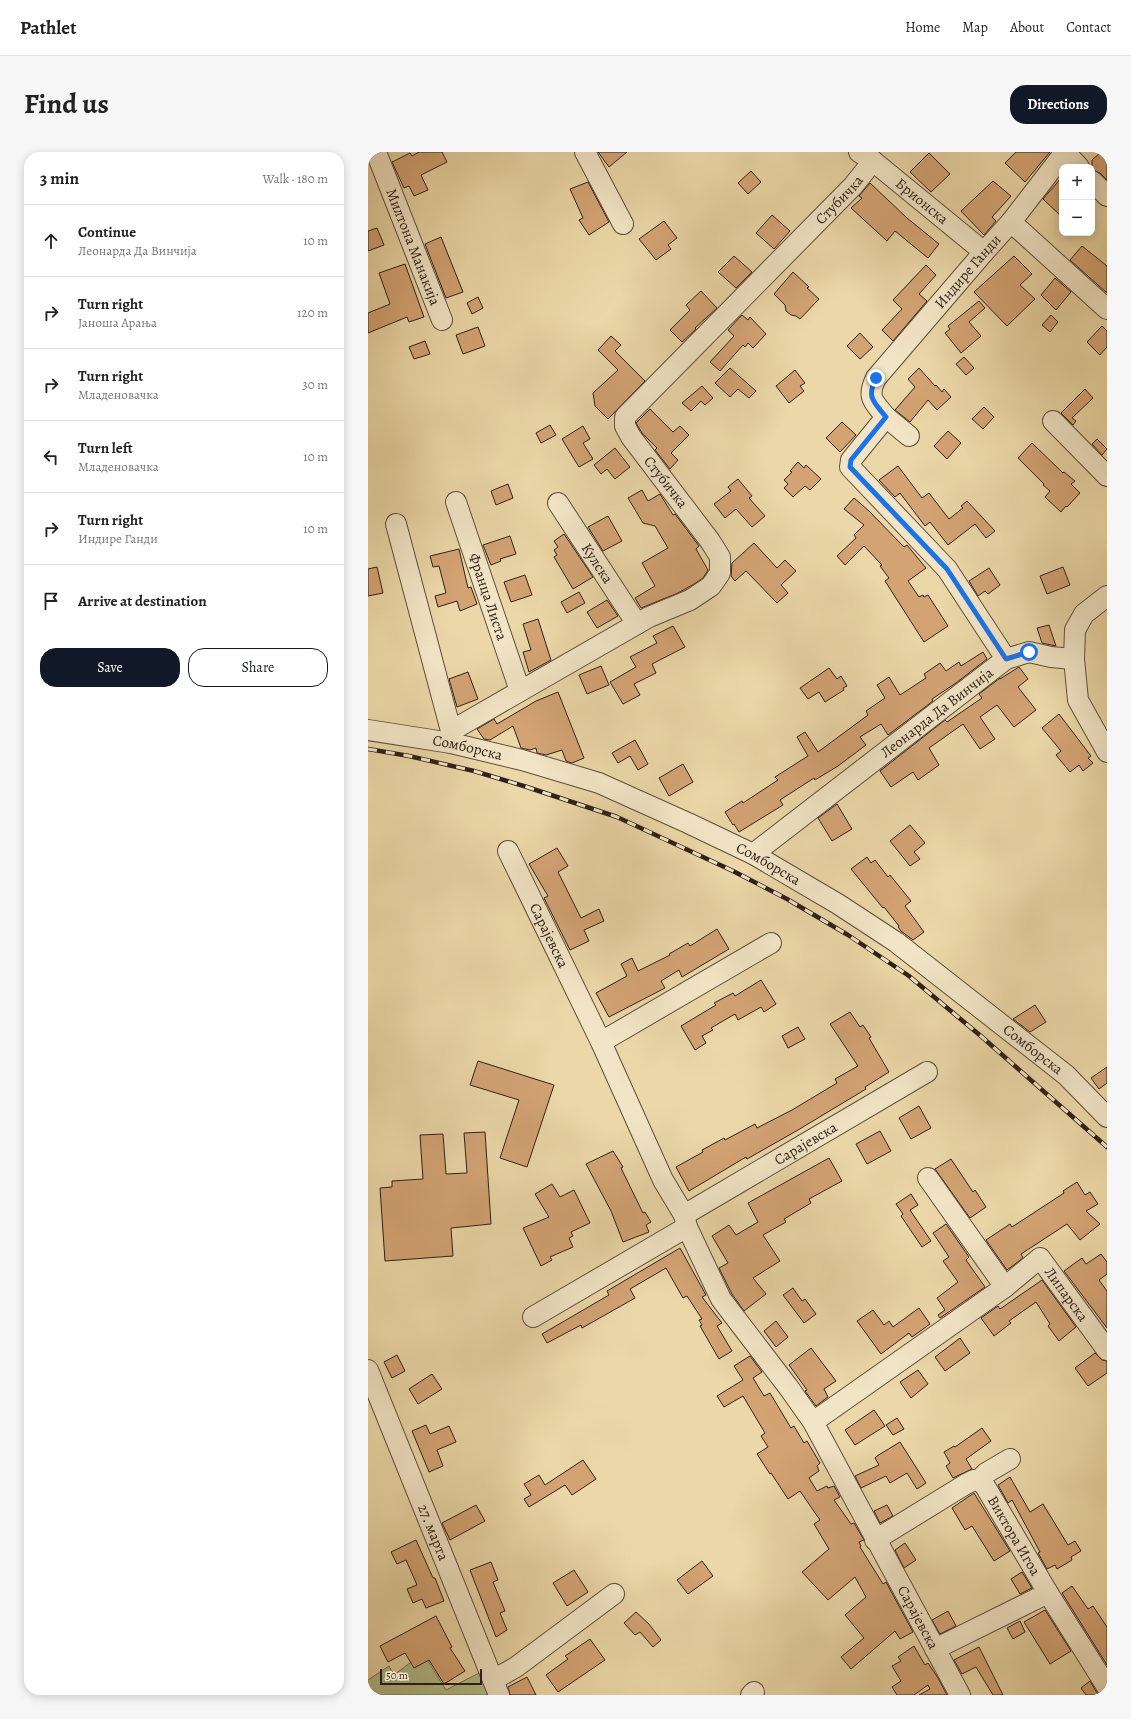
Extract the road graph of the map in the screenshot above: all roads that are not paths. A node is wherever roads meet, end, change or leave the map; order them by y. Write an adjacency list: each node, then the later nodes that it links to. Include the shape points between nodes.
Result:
1 (376, 152): 12 (street, Милтона Манакија)
2 (585, 152): 9 (street)
3 (1065, 152): 5 (street); 8 (street, Индире Ганди)
4 (866, 156): 10 (street, Брионска); 21 (street, Стубичка, via 853,186 625,417 625,426 631,437 685,506 720,557 720,572 711,586 690,600)
5 (1076, 164)
6 (1095, 184): 7 (street)
7 (1107, 196)
8 (1011, 222): 10 (street, Индире Ганди); 11 (street)
9 (623, 224)
10 (984, 252): 13 (street, Индире Ганди, via 876,378 870,389 871,398)
11 (1107, 309)
12 (442, 320)
13 (886, 417): 15 (street); 23 (street, via 851,460 850,467 947,569)
14 (1053, 421): 16 (street)
15 (909, 436)
16 (1107, 476)
17 (456, 502): 24 (street, Франца Листа)
18 (558, 503): 21 (street, Кулска)
19 (396, 524): 26 (street)
20 (1107, 596): 22 (street, via 1084,614 1075,630)
21 (637, 624): 24 (street, Стубичка)
22 (1074, 658): 23 (street, Леонарда Да Винчија, via 1051,657 1029,652); 27 (street, via 1078,700)
23 (1006, 659): 29 (street, Леонарда Да Винчија)
24 (520, 692): 26 (street, Стубичка)
25 (368, 730): 26 (street, Сомборска)
26 (451, 737): 29 (street, Сомборска, via 599,783)
27 (1107, 752)
28 (508, 851): 31 (street, Сарајевска)
29 (753, 854): 33 (street, Сомборска, via 896,942 1066,1075)
30 (771, 943): 31 (street)
31 (602, 1042): 35 (street, Сарајевска, via 663,1180)
32 (927, 1072): 35 (street, Сарајевска)
33 (1107, 1117)
34 (928, 1178): 36 (street)
35 (686, 1221): 37 (street, Сарајевска); 40 (street, Сарајевска, via 721,1299)
36 (1005, 1287): 38 (street, Липарска, via 1040,1258); 40 (street)
37 (533, 1317)
38 (1107, 1350)
39 (368, 1370): 47 (street, 27. марта)
40 (812, 1422): 43 (street, Сарајевска)
41 (1010, 1459): 42 (street, via 986,1473)
42 (980, 1480): 43 (street, via 966,1484); 44 (street, Виктора Игоа)
43 (875, 1540): 46 (street, Сарајевска)
44 (1048, 1593): 46 (street, Виктора Игоа); 48 (street, Виктора Игоа)
45 (614, 1594): 47 (street, via 516,1666)
46 (936, 1649): 49 (street, Сарајевска)
47 (496, 1687)
48 (1107, 1687)
49 (960, 1695)

